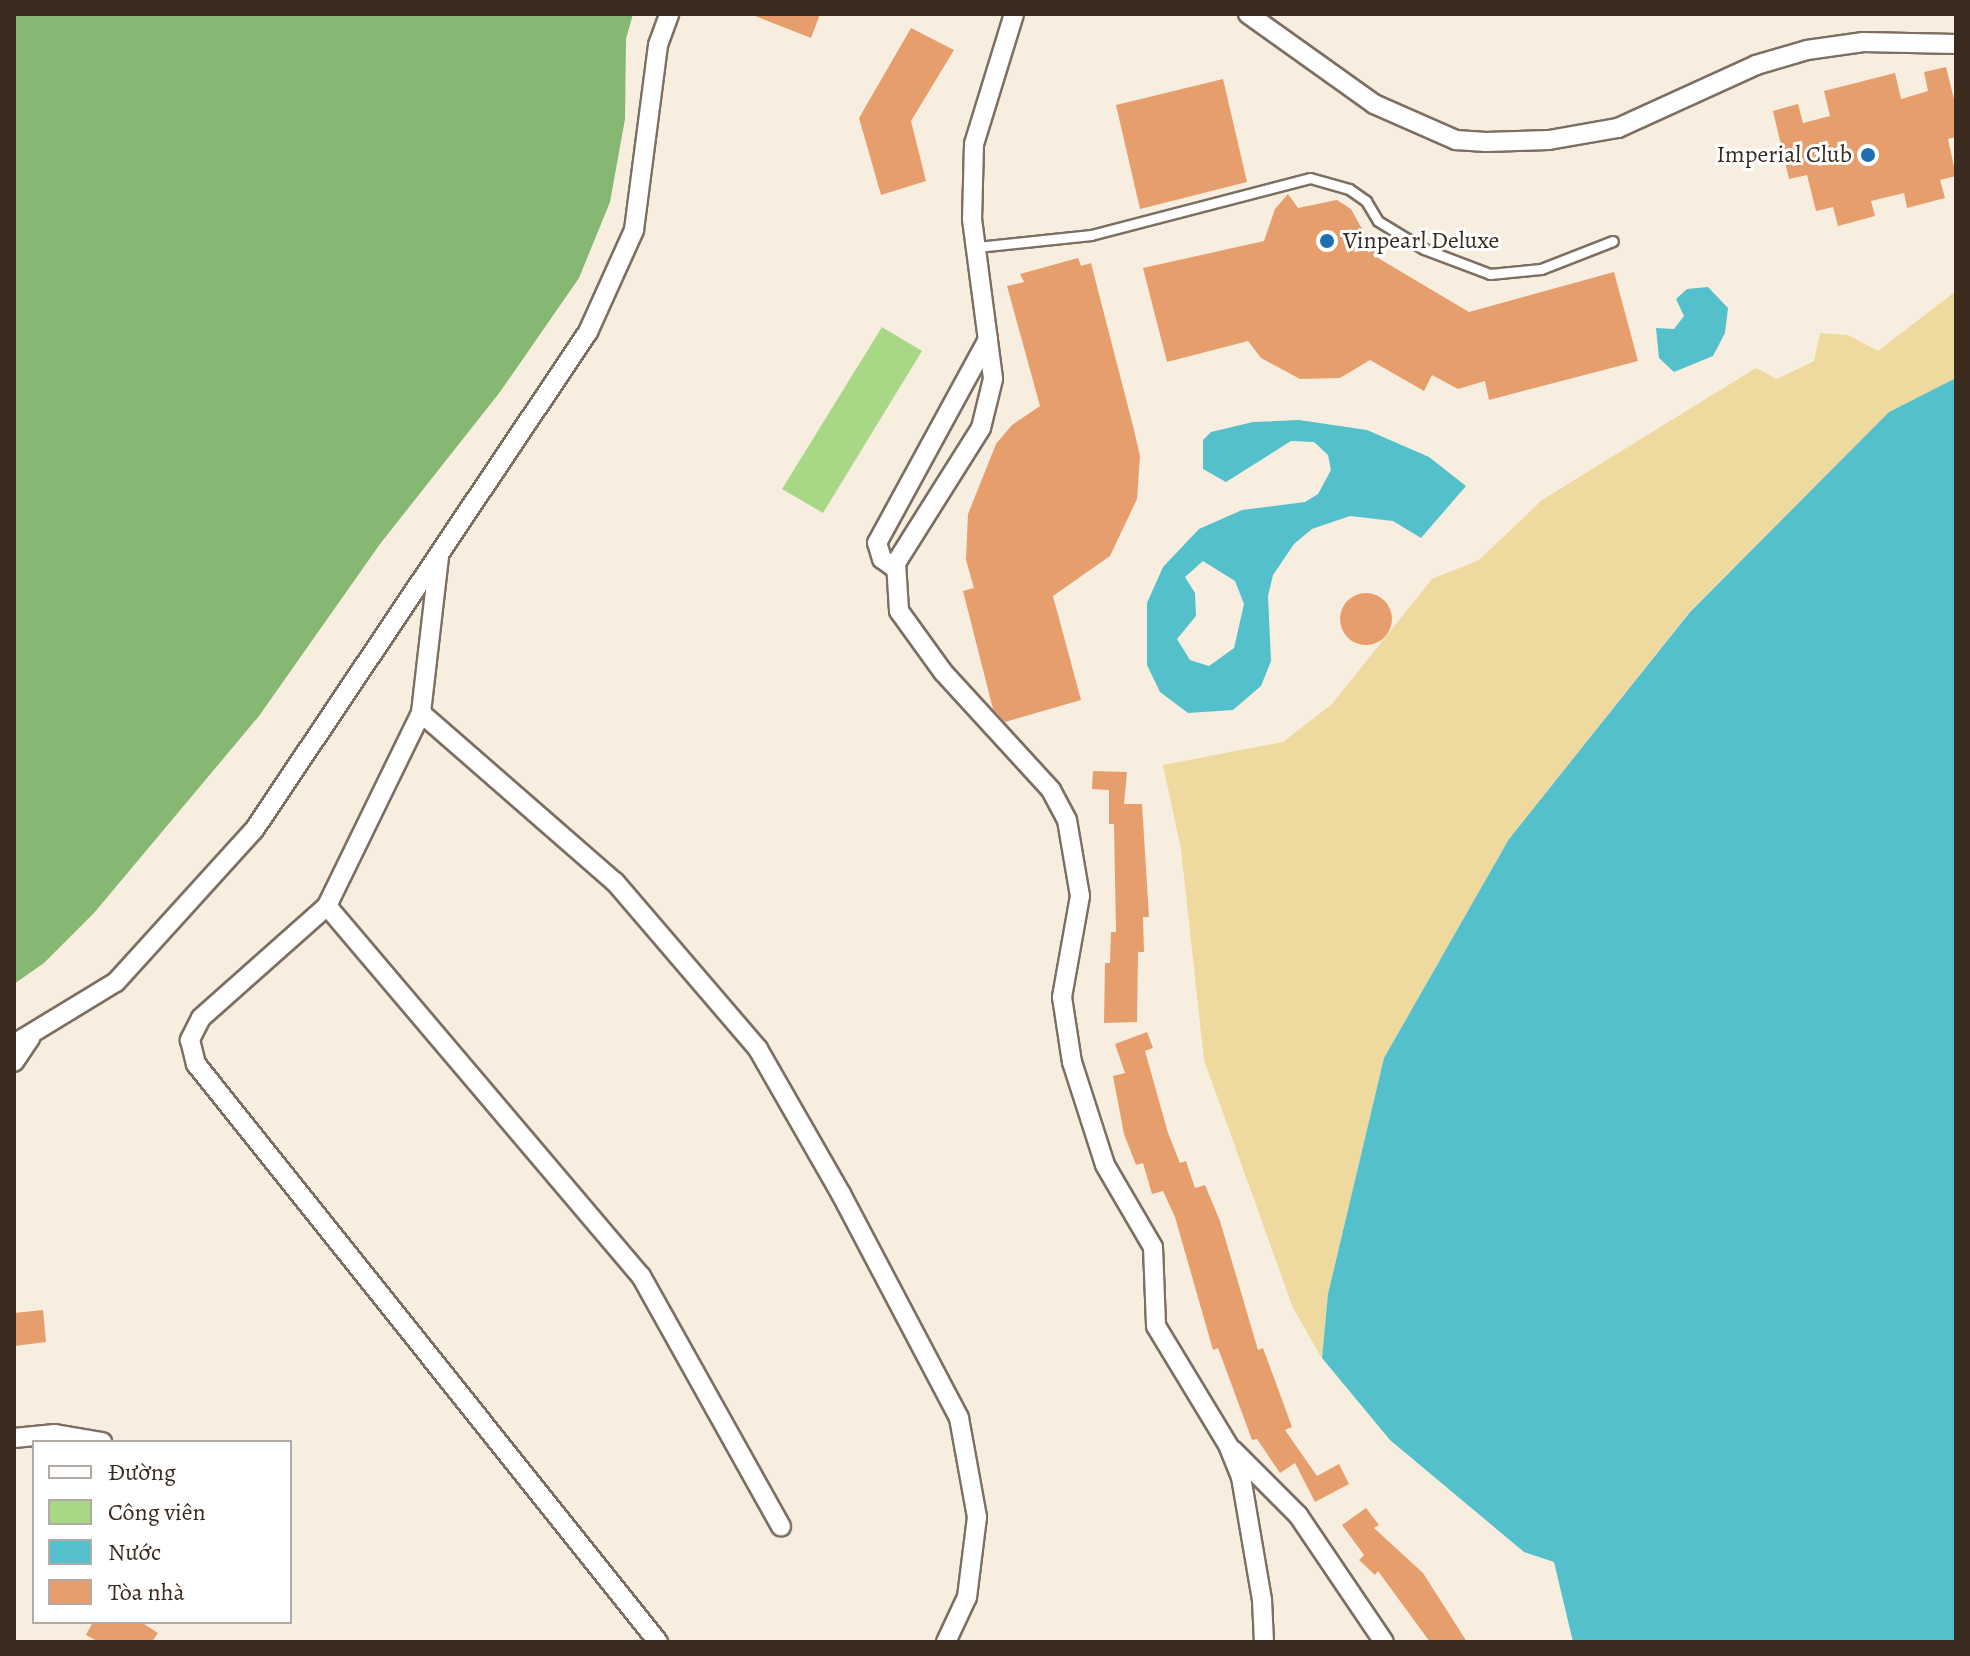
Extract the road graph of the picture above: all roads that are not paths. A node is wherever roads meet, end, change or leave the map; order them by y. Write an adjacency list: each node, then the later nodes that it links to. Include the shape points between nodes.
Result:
1 (669, 14): 8 (street, via 658,45 634,230 588,332)
2 (1014, 14): 6 (street, via 974,144)
3 (1248, 14): 4 (street, via 1374,104 1446,136 1486,142 1549,140 1618,128 1756,65 1807,50 1863,42)
4 (1951, 45)
5 (1613, 241): 6 (lane, via 1541,269 1490,274 1424,249 1378,221 1366,201 1349,189 1310,178 1091,235)
6 (977, 247): 7 (street)
7 (988, 339): 9 (street, via 993,379 981,428 954,478 911,535); 9 (street, via 877,543 882,559)
8 (439, 557): 10 (street); 12 (street, via 254,830 116,982)
9 (896, 569): 16 (street, via 899,611 909,631 1051,790 1067,820 1080,896 1062,997 1072,1062 1105,1165 1153,1247 1156,1326)
10 (421, 713): 11 (street); 19 (street, via 615,882 758,1049 841,1194 959,1418 977,1517 967,1597)
11 (327, 906): 17 (street, via 641,1276); 18 (street, via 201,1018 190,1040 196,1064)
12 (22, 1041): 13 (street)
13 (14, 1062)
14 (14, 1438): 15 (street, via 55,1434)
15 (90, 1440)
16 (1228, 1445): 20 (street, via 1251,1521); 21 (street, via 1298,1515)
17 (781, 1527)
18 (658, 1642)
19 (946, 1642)
20 (1264, 1642)
21 (1384, 1642)

